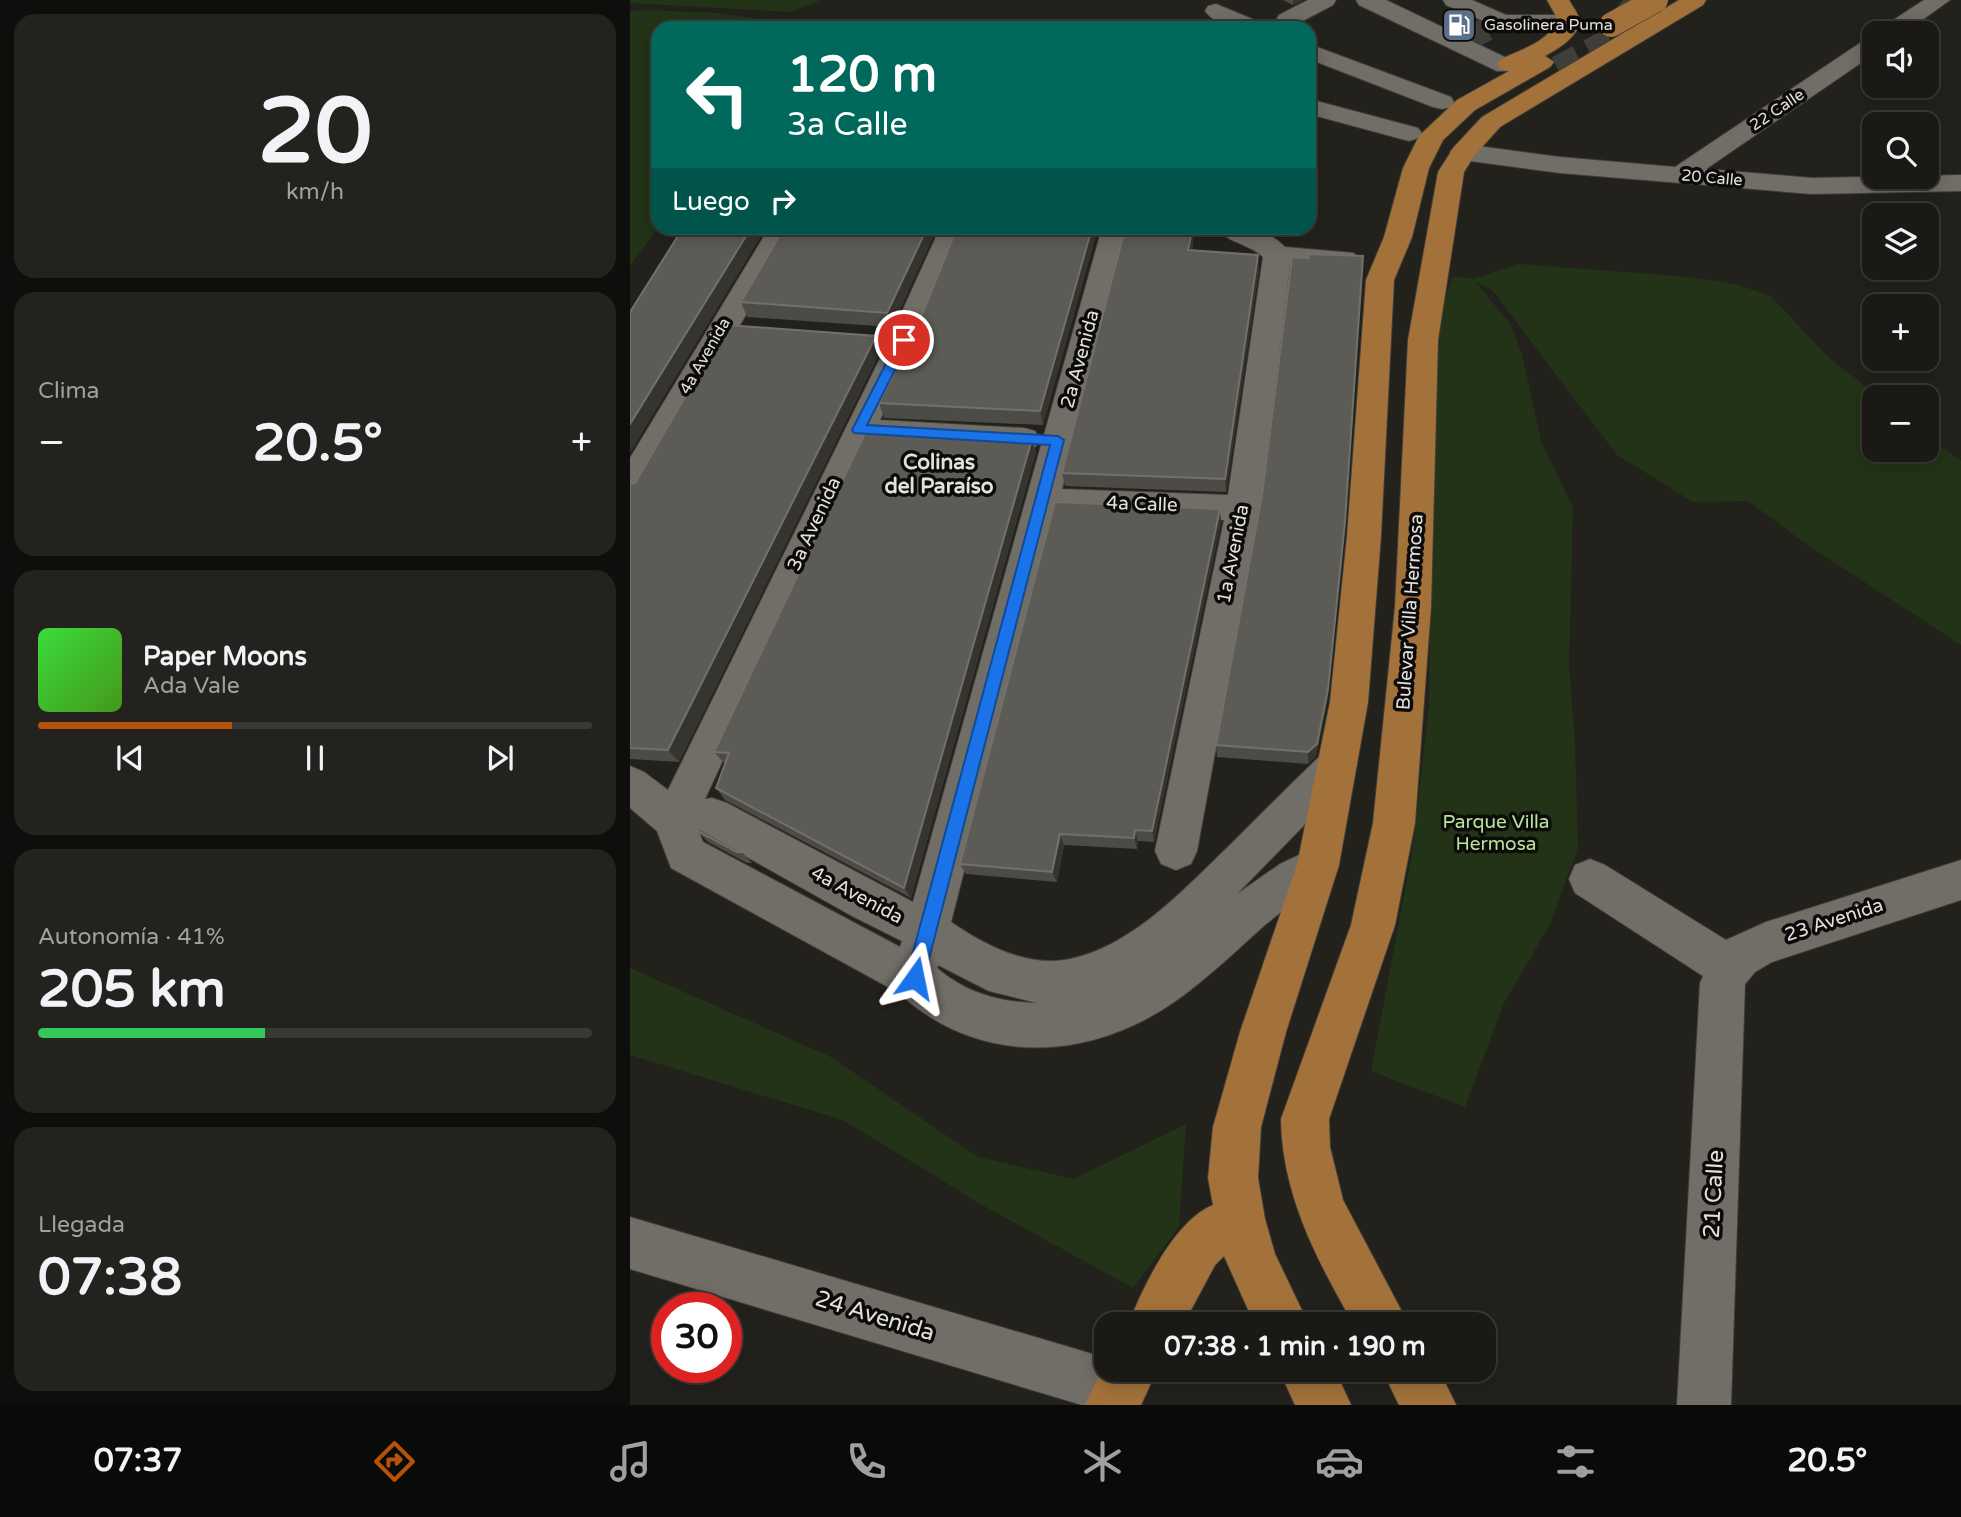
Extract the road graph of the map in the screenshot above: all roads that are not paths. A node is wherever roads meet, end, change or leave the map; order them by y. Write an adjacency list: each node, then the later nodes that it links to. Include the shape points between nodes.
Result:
1 (1325, 0): 11 (street)
2 (1367, 0): 10 (street)
3 (1422, 0): 10 (street)
4 (1454, 0): 14 (street)
5 (1656, 0): 31 (main road, bridge, via 1479,96 1443,124 1416,168 1398,237)
6 (1695, 0): 22 (main road, via 1491,122)
7 (1938, 0): 13 (street)
8 (1216, 11): 12 (street)
9 (1564, 11): 14 (street); 17 (main road, via 1565,30 1549,44)
10 (1396, 12): 14 (street)
11 (1287, 20)
12 (1238, 21)
13 (1907, 21)
14 (1479, 33): 17 (street)
15 (1862, 52): 23 (street, 22 Calle)
16 (1316, 54): 19 (street)
17 (1505, 66): 19 (main road)
18 (1557, 68): 22 (main road, Bulevar Villa Hermosa, via 1466,127 1450,152)
19 (1442, 102): 21 (main road)
20 (1316, 108): 21 (street)
21 (1409, 133): 31 (main road, via 1388,181 1375,257)
22 (1457, 162): 23 (street, 20 Calle); 53 (main road, Bulevar Villa Hermosa, via 1423,340 1413,607 1394,823 1373,925 1305,1119 1307,1170 1315,1196)
23 (1679, 176): 24 (street, 20 Calle, via 1812,186)
24 (1961, 183)
25 (778, 235): 32 (street, 4a Avenida)
26 (949, 235): 34 (street, 3a Avenida, via 891,339)
27 (1113, 235): 35 (street, 2a Avenida)
28 (1246, 235): 29 (street)
29 (1277, 255): 30 (street); 38 (street, 1a Avenida)
30 (1344, 259)
31 (1382, 274): 39 (main road, via 1349,702)
32 (722, 327): 33 (street); 36 (street, 4a Avenida)
33 (761, 330)
34 (859, 430): 35 (street); 41 (street, 3a Avenida)
35 (1058, 440): 37 (street, 2a Avenida)
36 (630, 486)
37 (1041, 500): 38 (street, 4a Calle); 46 (street, 2a Avenida)
38 (1242, 508): 42 (street, 1a Avenida)
39 (1337, 765): 43 (main road); 46 (street, 4a Avenida, via 1185,918 1129,958 1097,974 1041,982 989,969)
40 (630, 784): 41 (street)
41 (674, 820): 46 (street, 4a Avenida, via 712,816); 48 (street, via 687,855)
42 (1176, 851)
43 (1318, 865): 48 (street, via 1274,891 1166,983 1114,1012 1048,1027 1025,1026 968,1015 933,995); 49 (main road, via 1237,1126 1233,1178)
44 (1590, 879): 47 (street)
45 (1961, 880): 47 (street, 23 Avenida, via 1766,943 1745,953)
46 (926, 930): 48 (street, 2a Avenida)
47 (1726, 975): 59 (street, 21 Calle)
48 (915, 978)
49 (1240, 1219): 51 (main road, via 1216,1229 1198,1247); 52 (main road, via 1251,1261)
50 (630, 1243): 56 (street, 24 Avenida)
51 (1161, 1312)
52 (1276, 1312)
53 (1376, 1312)
54 (1312, 1382): 57 (main road)
55 (1416, 1382): 58 (main road)
56 (1120, 1388)
57 (1324, 1405)
58 (1429, 1405)
59 (1704, 1405)

